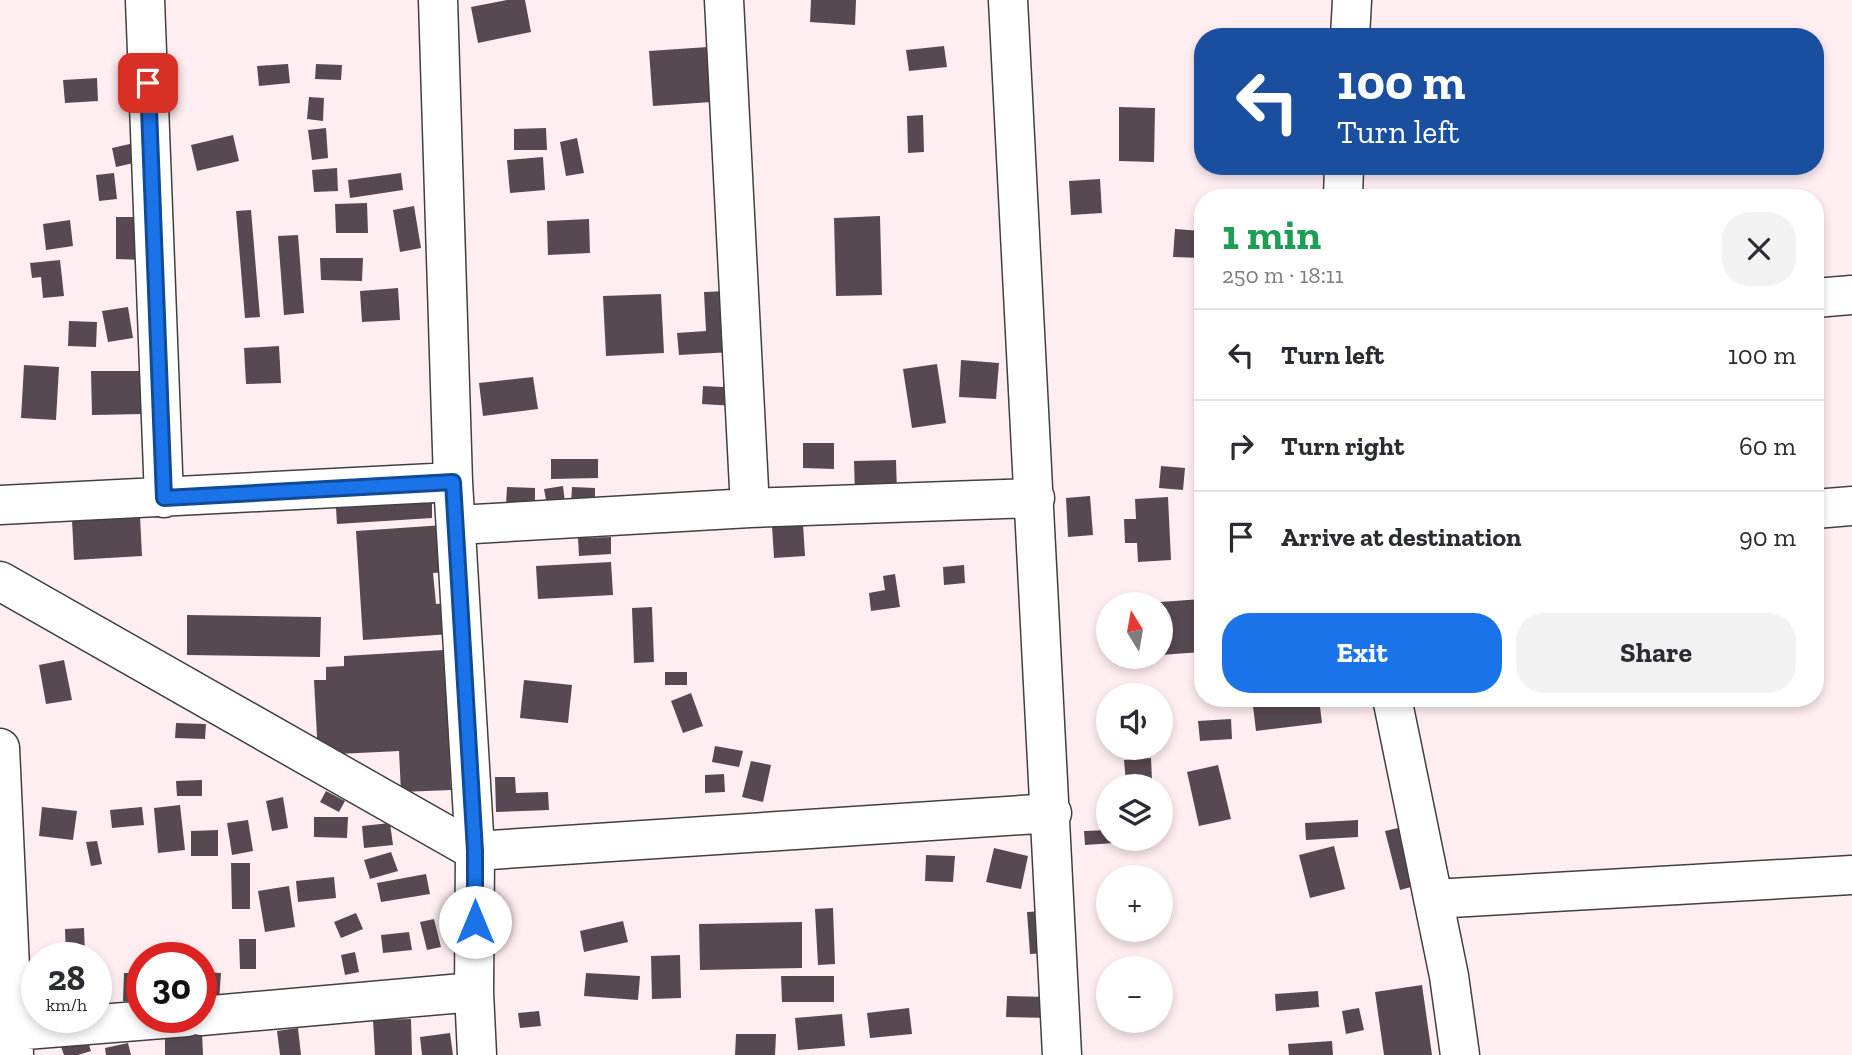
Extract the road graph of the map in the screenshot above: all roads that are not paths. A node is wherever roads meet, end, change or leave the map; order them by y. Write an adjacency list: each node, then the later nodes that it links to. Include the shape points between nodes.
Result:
1 (145, 0): 10 (street)
2 (438, 0): 9 (street)
3 (724, 0): 14 (street)
4 (1008, 0): 11 (street)
5 (1352, 0): 6 (street)
6 (1350, 28)
7 (1852, 295): 8 (street)
8 (1824, 297)
9 (453, 482): 10 (street); 16 (street)
10 (164, 498): 12 (street)
11 (1035, 498): 14 (street); 20 (street)
12 (0, 505)
13 (1852, 506): 15 (street)
14 (750, 508): 16 (street)
15 (1824, 508)
16 (457, 525): 21 (street)
17 (0, 580): 21 (street)
18 (1394, 707): 23 (street)
19 (0, 748): 27 (street)
20 (1052, 813): 21 (street); 29 (street)
21 (475, 851): 24 (street)
22 (1852, 875): 23 (street)
23 (1433, 900): 30 (street)
24 (474, 992): 25 (street); 28 (street)
25 (217, 1015)
26 (126, 1026): 27 (street)
27 (13, 1043)
28 (477, 1055)
29 (1062, 1055)
30 (1460, 1055)

